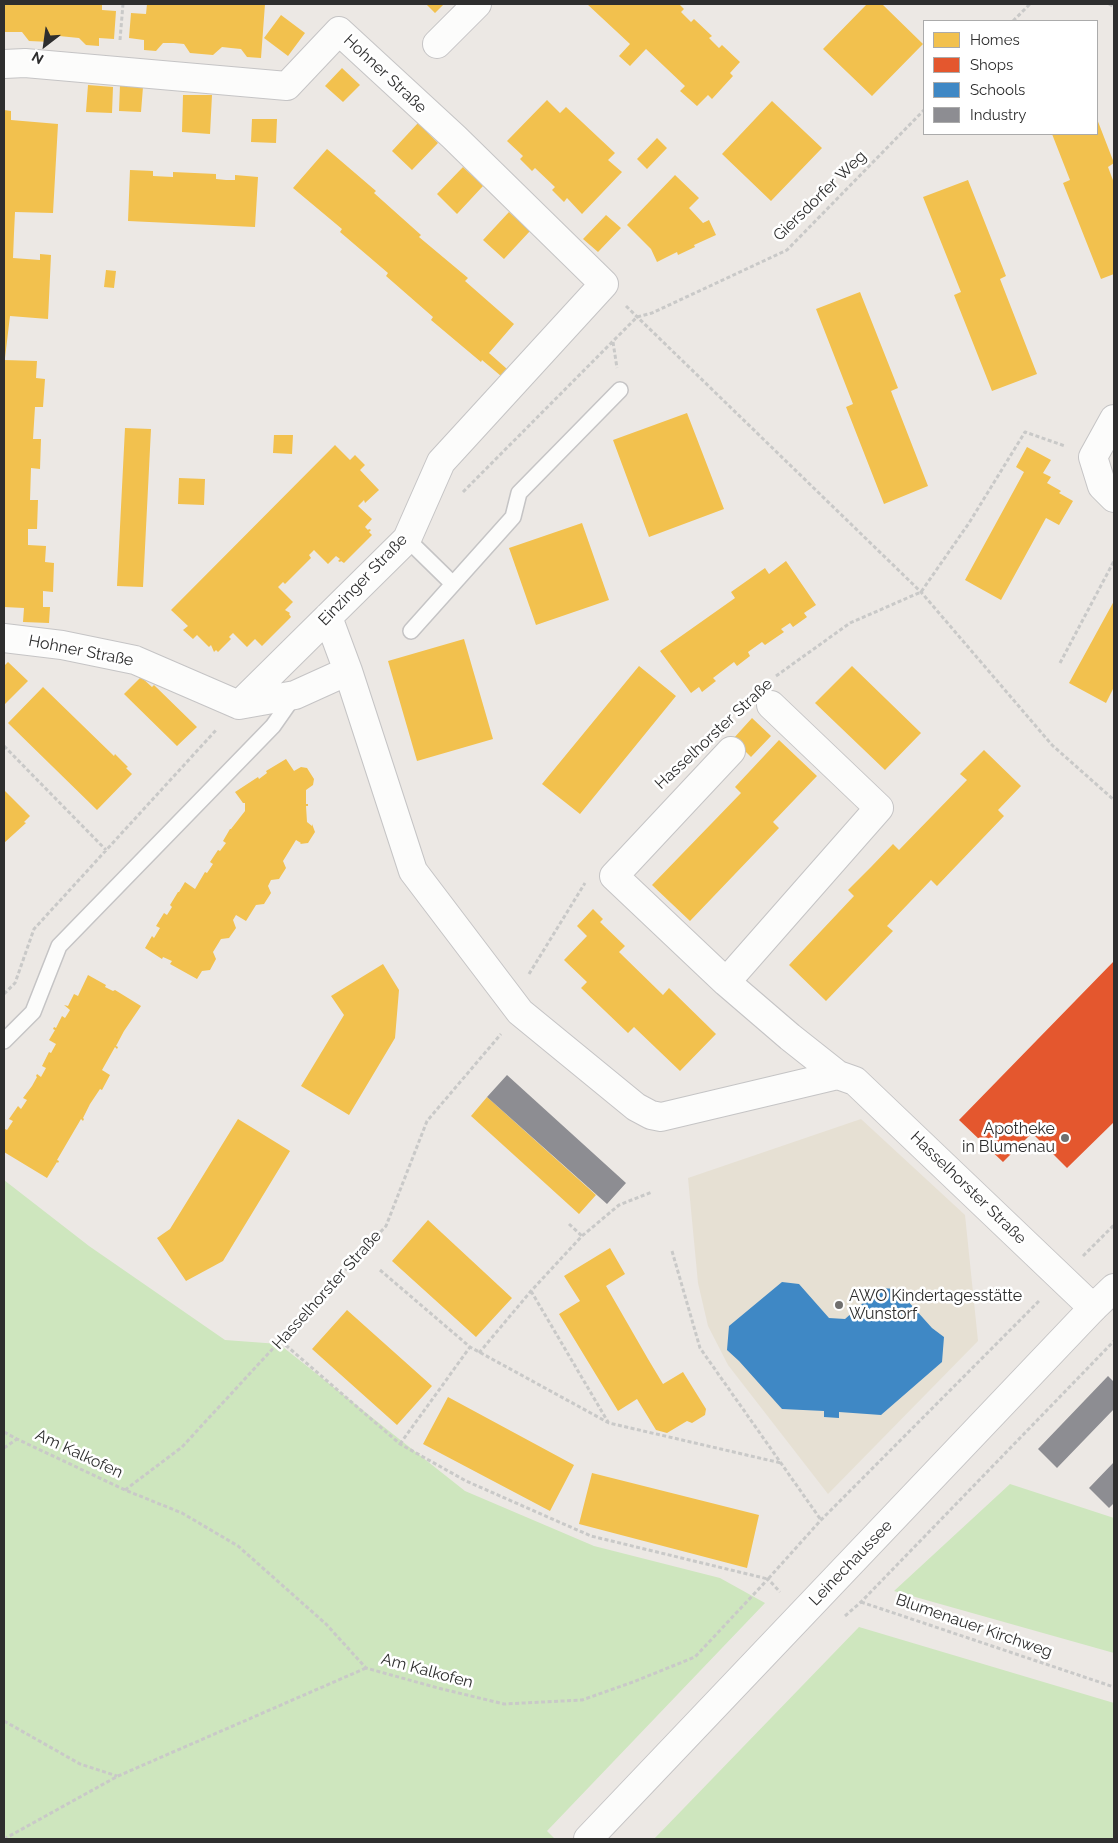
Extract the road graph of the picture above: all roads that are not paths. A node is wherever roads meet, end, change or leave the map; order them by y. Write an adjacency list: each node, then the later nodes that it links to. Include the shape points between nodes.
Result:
1 (477, 4): 2 (street)
2 (437, 44)
3 (4, 64): 4 (street, Hohner Straße, via 25,63 287,86 339,31)
4 (604, 284): 8 (street, Einzinger Straße, via 441,462)
5 (620, 390): 9 (lane, via 519,493 513,517)
6 (1114, 419): 7 (street, via 1093,457 1102,486)
7 (1114, 498)
8 (407, 539): 9 (lane); 10 (street, Einzinger Straße)
9 (454, 584): 11 (lane)
10 (328, 617): 13 (street); 16 (street, Einzinger Straße)
11 (411, 632)
12 (4, 638): 16 (street, Hohner Straße, via 62,645 135,660)
13 (348, 672): 15 (street); 20 (street, via 414,871 520,1012 636,1107 661,1117)
14 (770, 693): 18 (street, Hasselhorster Straße, via 879,808)
15 (294, 695): 16 (street); 19 (lane, via 273,726 59,946 32,1012)
16 (239, 705)
17 (731, 751): 18 (street, Hasselhorster Straße, via 614,876)
18 (726, 982): 20 (street, Hasselhorster Straße)
19 (4, 1041)
20 (838, 1075): 21 (street, Hasselhorster Straße, via 855,1081 1061,1278)
21 (1107, 1300): 22 (street, Leinechaussee, via 801,1614)
22 (588, 1839)

